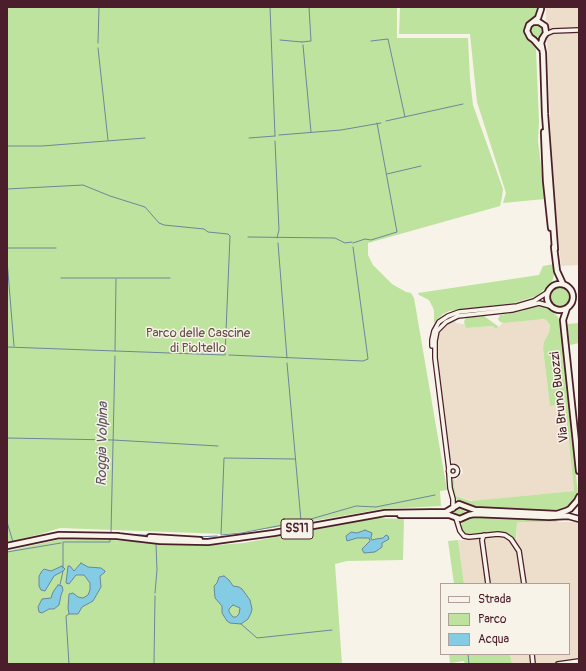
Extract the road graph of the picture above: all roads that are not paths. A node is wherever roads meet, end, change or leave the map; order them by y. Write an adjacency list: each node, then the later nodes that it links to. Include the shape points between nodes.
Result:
1 (541, 8): 2 (main road, via 539,16); 3 (main road)
2 (533, 22): 3 (main road, via 538,21); 7 (main road, via 527,31)
3 (544, 26): 5 (street); 6 (main road)
4 (579, 30): 5 (street)
5 (553, 31): 6 (street)
6 (544, 36): 7 (main road); 8 (main road, via 541,43)
7 (534, 40): 8 (main road)
8 (543, 53): 9 (main road)
9 (557, 271): 10 (main road); 11 (main road)
10 (563, 284): 11 (main road); 14 (main road, via 573,295 572,303)
11 (553, 286): 12 (main road)
12 (548, 292): 13 (main road); 17 (street, via 534,301 517,306 459,312 448,316 439,322 432,335)
13 (550, 306): 15 (main road); 17 (street, via 535,303 512,310 454,317 437,331 434,341)
14 (567, 308): 15 (main road); 16 (main road, Via Bruno Buozzi)
15 (556, 310): 16 (main road, Via Bruno Buozzi)
16 (563, 320): 20 (main road, Via Bruno Buozzi)
17 (435, 358): 18 (street)
18 (446, 457): 19 (street); 21 (street)
19 (454, 466): 21 (street); 22 (street, via 458,471)
20 (579, 471)
21 (449, 472): 22 (street); 23 (street)
22 (454, 476): 23 (street)
23 (449, 486): 24 (street)
24 (452, 496): 26 (street, via 456,502); 28 (street)
25 (579, 497): 27 (main road)
26 (463, 505): 28 (main road, SS11, via 456,505); 29 (main road, via 474,510 552,514); 31 (main road, via 467,511)
27 (577, 505): 29 (main road)
28 (453, 509): 30 (main road, SS11, via 444,512); 33 (main road)
29 (570, 509): 32 (main road)
30 (376, 515): 33 (main road, SS11, via 449,515); 37 (main road, SS11, via 216,541 160,541 117,536 59,535)
31 (464, 517): 32 (main road, SS11, via 474,514); 33 (main road, SS11); 35 (street)
32 (572, 517): 34 (main road, SS11)
33 (456, 518): 35 (street)
34 (579, 519)
35 (459, 527): 36 (street, via 464,536)
36 (484, 535): 38 (street, via 482,540); 39 (street, via 503,534 514,542 519,552)
37 (7, 546)
38 (488, 583)
39 (524, 583)
40 (579, 662): 41 (street)
41 (558, 664)

